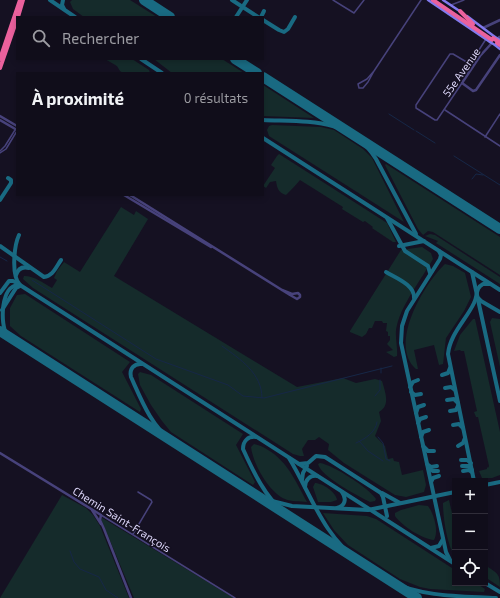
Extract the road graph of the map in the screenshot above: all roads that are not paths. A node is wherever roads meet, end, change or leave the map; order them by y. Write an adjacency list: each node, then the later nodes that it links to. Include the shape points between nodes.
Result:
1 (20, 0): 26 (highway)
2 (23, 0): 16 (highway)
3 (333, 0): 4 (street, via 354,13)
4 (364, 0)
5 (421, 0): 28 (street)
6 (428, 0): 13 (main road)
7 (433, 0): 15 (highway)
8 (437, 0): 19 (highway)
9 (443, 0): 12 (main road)
10 (464, 0): 11 (street)
11 (458, 2): 12 (street); 14 (street)
12 (451, 5): 14 (main road)
13 (438, 7): 15 (highway); 21 (main road)
14 (458, 10): 19 (highway); 20 (main road)
15 (453, 13): 22 (highway)
16 (18, 16)
17 (500, 20): 20 (street)
18 (16, 21): 27 (highway)
19 (473, 25): 22 (highway)
20 (483, 28): 22 (main road)
21 (486, 39): 22 (main road); 30 (street, via 470,64 450,54 416,106 436,121)
22 (492, 40): 23 (highway, bridge); 29 (street, 55e Avenue)
23 (499, 42): 24 (main road)
24 (500, 49)
25 (500, 55): 29 (street, via 476,90 473,91)
26 (0, 59)
27 (0, 68)
28 (374, 71): 28 (street, via 358,84 359,88 367,84)
29 (462, 84): 30 (street, 55e Avenue)
30 (445, 110): 37 (street)
31 (500, 114): 37 (street)
32 (0, 116): 34 (street)
33 (0, 120): 35 (street)
34 (16, 127)
35 (16, 128)
36 (16, 130): 39 (street)
37 (485, 137): 38 (street)
38 (500, 146)
39 (0, 152)
40 (126, 196): 42 (street)
41 (132, 196): 42 (street)
42 (221, 252): 43 (street)
43 (282, 290): 43 (street, via 297,299 300,297 298,293 292,294)
44 (0, 453): 46 (street, Chemin Saint-François)
45 (138, 492): 49 (street, via 152,502)
46 (91, 509): 47 (street, Chemin Saint-François); 48 (street)
47 (101, 515): 48 (street); 49 (street, Chemin Saint-François)
48 (104, 529): 50 (street)
49 (132, 534): 51 (street, Chemin Saint-François)
50 (131, 598)
51 (235, 598)

